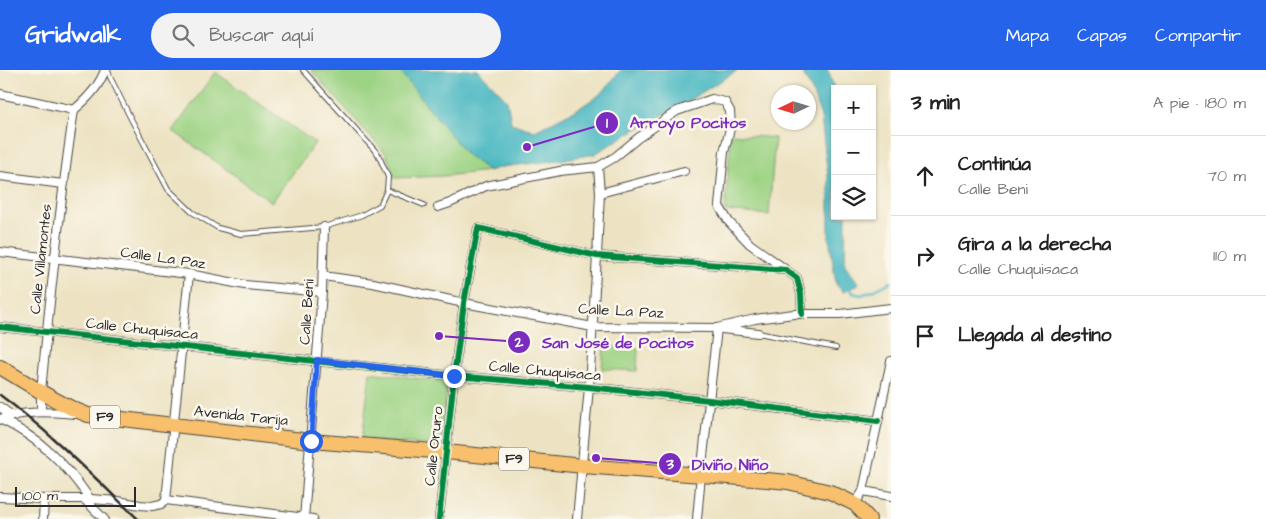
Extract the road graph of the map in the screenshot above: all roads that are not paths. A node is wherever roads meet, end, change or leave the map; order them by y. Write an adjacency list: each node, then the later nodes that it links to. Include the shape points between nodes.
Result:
1 (106, 70): 4 (street, via 94,91); 13 (lane, via 168,189 192,212 218,228 241,234)
2 (303, 70): 9 (lane, via 378,154 388,177)
3 (0, 94): 4 (street)
4 (74, 110): 8 (street, Calle Villamontes)
5 (598, 167): 10 (street); 12 (street, via 486,186); 17 (street, via 677,111 712,98 725,102 730,111 731,125 724,152 719,206 750,244)
6 (684, 171): 10 (street)
7 (0, 176): 8 (street)
8 (63, 184): 16 (street, Calle Villamontes)
9 (387, 190): 11 (lane); 13 (lane, via 380,205 362,215)
10 (600, 193): 15 (street)
11 (424, 205)
12 (438, 207)
13 (324, 227): 19 (street, Calle Beni)
14 (0, 252): 16 (street, Calle La Paz)
15 (597, 256): 17 (street); 21 (street, Calle Oruro, via 478,228); 25 (street)
16 (54, 257): 18 (street, Calle La Paz); 27 (street, Calle Villamontes)
17 (786, 270): 23 (street, via 797,278)
18 (188, 274): 20 (street, Calle La Paz, via 246,285); 29 (street)
19 (323, 276): 20 (street, Calle Beni); 21 (street, Calle La Paz, via 373,283)
20 (322, 292): 31 (street, Calle Beni)
21 (464, 303): 25 (street, Calle La Paz); 34 (street, Calle Oruro)
22 (891, 308): 23 (street, Calle La Paz, via 840,314)
23 (802, 314): 26 (street, Calle La Paz, via 755,319)
24 (0, 327): 27 (street, Calle Chuquisaca)
25 (593, 327): 26 (street, Calle La Paz); 35 (street)
26 (717, 328): 28 (street); 37 (street)
27 (47, 332): 29 (street, Calle Chuquisaca); 36 (street, Calle Villamontes)
28 (758, 333): 30 (lane)
29 (182, 346): 31 (street, Calle Chuquisaca); 44 (street)
30 (836, 348)
31 (317, 360): 34 (street, Calle Chuquisaca); 45 (street, Calle Beni)
32 (891, 362): 43 (street)
33 (0, 367): 36 (highway, Avenida Tarija / F9)
34 (454, 376): 35 (street, Calle Chuquisaca); 46 (street, Calle Oruro)
35 (589, 388): 37 (street, Calle Chuquisaca); 47 (street)
36 (41, 391): 39 (street, Calle Villamontes); 41 (highway, Avenida Tarija / F9, via 70,409)
37 (709, 400): 43 (street, Calle Chuquisaca); 48 (street)
38 (0, 407): 40 (street)
39 (41, 412): 40 (street); 41 (street)
40 (12, 415): 42 (street)
41 (88, 415): 44 (highway, Avenida Tarija / F9)
42 (0, 419): 53 (street, via 52,452 75,477)
43 (878, 421): 49 (street)
44 (174, 425): 45 (highway, Avenida Tarija / F9); 54 (street)
45 (311, 441): 46 (highway, Avenida Tarija / F9); 58 (street, Calle Beni)
46 (446, 452): 47 (highway, Avenida Tarija / F9); 59 (street, Calle Oruro)
47 (583, 466): 48 (highway, Avenida Tarija / F9); 60 (street)
48 (701, 475): 55 (highway, Avenida Tarija / F9, via 788,482 830,492); 61 (street)
49 (863, 491): 50 (street); 55 (street)
50 (891, 496)
51 (0, 497): 52 (street)
52 (44, 499): 53 (street); 56 (street)
53 (87, 499): 54 (street, via 152,506); 57 (street)
54 (166, 500): 58 (street)
55 (854, 504): 62 (highway, Avenida Tarija / F9)
56 (43, 519)
57 (104, 519)
58 (307, 519)
59 (439, 519)
60 (577, 519)
61 (697, 519)
62 (869, 519)

